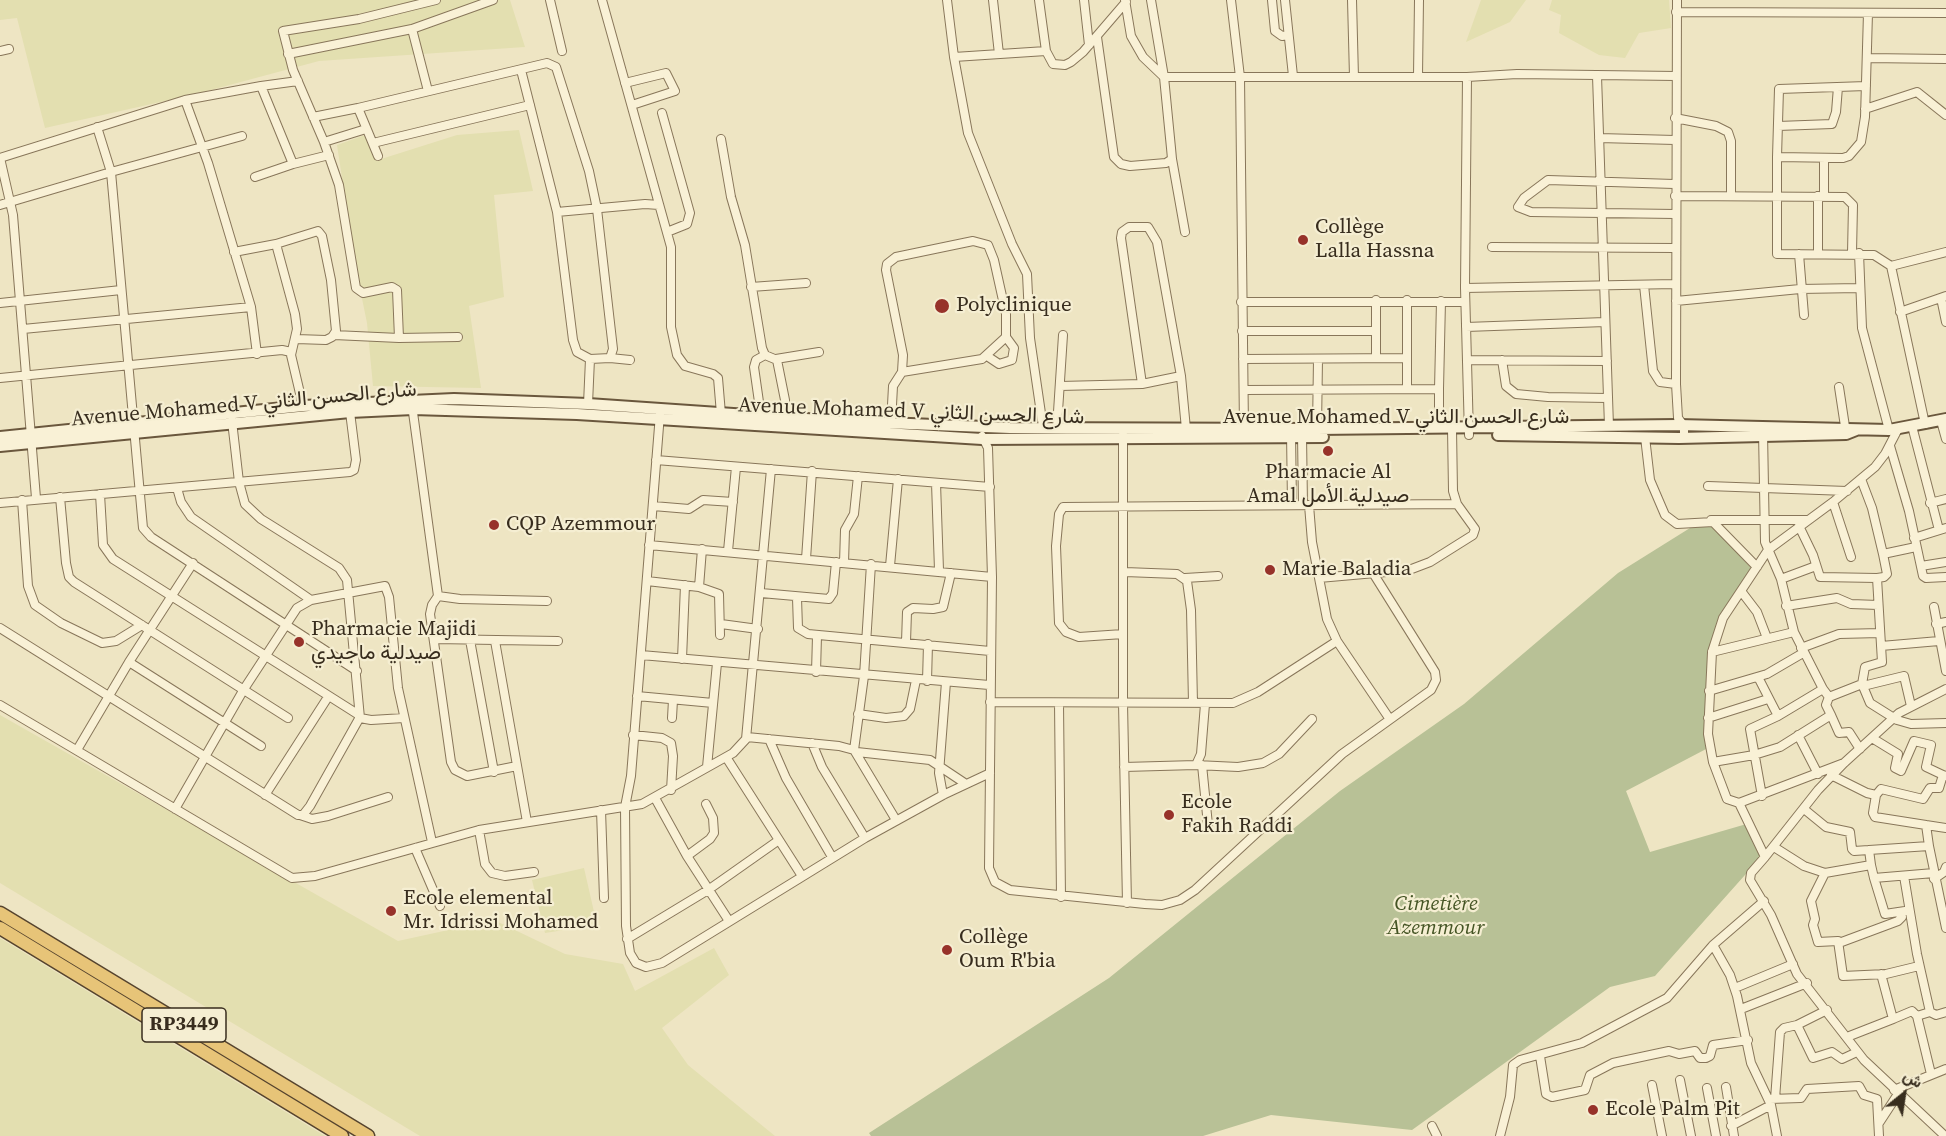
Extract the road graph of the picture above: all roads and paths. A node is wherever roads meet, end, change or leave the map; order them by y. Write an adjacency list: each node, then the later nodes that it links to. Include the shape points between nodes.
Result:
1 (436, 0): 28 (street, via 358,19 283,31)
2 (493, 0): 20 (street)
3 (550, 0): 26 (street)
4 (602, 0): 43 (street)
5 (947, 0): 30 (street)
6 (993, 0): 29 (street)
7 (1039, 0): 27 (street)
8 (1084, 0): 23 (street)
9 (1152, 0): 39 (street)
10 (1231, 0): 40 (street)
11 (1272, 0): 21 (street, via 1275,31)
12 (1285, 0): 21 (street)
13 (1352, 0): 35 (street)
14 (1419, 0): 36 (street)
15 (1677, 0): 17 (street)
16 (1126, 1): 22 (street); 39 (street, via 1127,24 1138,49)
17 (1676, 12): 18 (street); 38 (street)
18 (1868, 13): 19 (street); 31 (street)
19 (1946, 13)
20 (412, 29): 28 (street); 47 (street)
21 (1288, 35): 34 (street)
22 (1097, 36): 23 (street); 70 (street, via 1114,158 1121,164 1140,167)
23 (1089, 45): 27 (street, via 1065,65 1053,64)
24 (9, 49): 25 (street)
25 (0, 51)
26 (562, 51)
27 (1046, 51): 29 (street)
28 (288, 54): 42 (street)
29 (999, 54): 30 (street)
30 (954, 57): 181 (street, via 971,142 1027,274 1030,338)
31 (1867, 58): 32 (street); 45 (street)
32 (1946, 59)
33 (521, 69): 47 (street); 49 (street); 84 (street, via 547,63 558,69)
34 (1293, 76): 35 (street); 40 (street)
35 (1354, 76): 36 (street)
36 (1418, 76): 41 (street)
37 (1597, 76): 38 (street); 41 (street); 61 (street)
38 (1676, 76): 56 (street)
39 (1164, 77): 40 (street); 70 (street)
40 (1240, 77): 114 (street)
41 (1467, 77): 105 (street)
42 (297, 81): 44 (street); 55 (street)
43 (626, 83): 50 (street); 50 (street, via 666,73 675,90)
44 (261, 86): 48 (street); 72 (street)
45 (1866, 86): 46 (street); 52 (street)
46 (1838, 87): 57 (street, via 1832,124); 57 (street, via 1779,89)
47 (428, 91): 51 (street)
48 (185, 100): 58 (street); 66 (street)
49 (530, 105): 65 (street); 85 (street)
50 (632, 105): 83 (street)
51 (358, 108): 55 (street); 59 (street)
52 (1865, 109): 54 (street, via 1917,92); 71 (street, via 1864,132 1855,151 1843,158)
53 (662, 113): 88 (street, via 690,213 687,224)
54 (1946, 115)
55 (313, 117): 64 (street)
56 (1675, 118): 63 (street); 77 (street, via 1728,132)
57 (1778, 126): 69 (street)
58 (97, 127): 73 (street); 81 (street, via 0,158)
59 (366, 129): 64 (street); 65 (street)
60 (242, 136): 66 (street)
61 (1599, 138): 63 (street); 75 (street)
62 (721, 139): 104 (street)
63 (1675, 140): 76 (street)
64 (324, 142): 67 (street)
65 (373, 142): 68 (street)
66 (202, 145): 73 (street); 94 (street)
67 (329, 155): 72 (street); 131 (street, via 343,205 356,288 363,293 392,287 397,290)
68 (378, 156)
69 (1776, 157): 71 (street); 78 (street)
70 (1172, 159): 89 (street)
71 (1824, 159): 80 (street)
72 (293, 164): 74 (street)
73 (111, 172): 81 (street); 108 (street)
74 (255, 177)
75 (1600, 182): 76 (street); 86 (street); 86 (street, via 1548,180 1518,207 1531,213)
76 (1674, 184): 79 (street)
77 (1731, 195): 78 (street); 79 (street)
78 (1777, 195): 80 (street); 98 (street, via 1777,254)
79 (1675, 196): 87 (street)
80 (1821, 196): 96 (street); 97 (street, via 1845,197 1853,205)
81 (11, 201): 82 (street); 112 (street)
82 (0, 205)
83 (659, 205): 84 (street); 88 (street)
84 (597, 209): 85 (street); 139 (street, via 613,349)
85 (557, 212): 142 (street, via 573,340 577,352)
86 (1600, 212): 87 (street); 91 (street)
87 (1675, 214): 93 (street)
88 (667, 232): 169 (street, via 673,261 671,315 677,355 685,366 716,375 721,387)
89 (1185, 232)
90 (276, 244): 94 (street); 128 (street, via 314,231 320,233 337,323); 133 (street, via 295,314)
91 (1602, 247): 92 (street); 93 (street); 102 (street)
92 (1492, 248)
93 (1675, 248): 101 (street)
94 (234, 252): 118 (street)
95 (1946, 252): 99 (street)
96 (1818, 253): 97 (street); 98 (street)
97 (1856, 253): 99 (street, via 1881,257); 106 (street)
98 (1799, 254): 107 (street)
99 (1891, 266): 119 (street)
100 (806, 283): 104 (street)
101 (1675, 284): 103 (street); 113 (street)
102 (1603, 285): 103 (street); 105 (street); 122 (street)
103 (1644, 285): 156 (street, via 1653,371 1660,382)
104 (751, 287): 137 (street)
105 (1465, 288): 116 (street)
106 (1859, 288): 107 (street); 188 (street, via 1866,344)
107 (1800, 289): 113 (street); 120 (street)
108 (121, 290): 112 (street); 121 (street)
109 (1943, 297): 119 (street); 123 (street)
110 (1376, 300): 111 (street); 114 (street); 127 (street)
111 (1407, 300): 115 (street); 141 (street)
112 (21, 301): 117 (street); 125 (street)
113 (1676, 301): 156 (street)
114 (1242, 302): 126 (street)
115 (1441, 302): 116 (street); 160 (street)
116 (1465, 302): 124 (street)
117 (0, 303)
118 (251, 307): 121 (street); 136 (street)
119 (1900, 312): 174 (street)
120 (1804, 315)
121 (125, 320): 125 (street); 150 (street)
122 (1605, 322): 124 (street); 149 (street)
123 (1946, 322)
124 (1466, 327): 147 (street)
125 (23, 329): 152 (street)
126 (1242, 331): 127 (street); 144 (street)
127 (1376, 331): 140 (street)
128 (334, 335): 131 (street); 133 (street, via 326,340)
129 (1062, 335): 157 (street)
130 (1006, 337): 138 (street); 138 (street, via 1014,348 1012,360 999,364); 151 (street, via 1006,314 988,245 973,241 891,259 886,270 903,356)
131 (399, 338): 132 (street)
132 (458, 338)
133 (296, 339): 134 (street)
134 (291, 352): 136 (street); 167 (street)
135 (819, 352): 143 (street)
136 (257, 354): 150 (street)
137 (765, 355): 143 (street); 171 (street, via 756,360 754,368)
138 (987, 356): 151 (street, via 982,360)
139 (610, 358): 142 (street); 146 (street)
140 (1376, 358): 141 (street); 145 (street)
141 (1406, 358): 159 (street)
142 (590, 359): 165 (street)
143 (776, 359): 164 (street)
144 (1242, 359): 145 (street); 161 (street)
145 (1318, 359): 162 (street)
146 (630, 360)
147 (1467, 360): 148 (street); 191 (street)
148 (1502, 360): 149 (street); 163 (street, via 1506,386 1516,394)
149 (1607, 361): 163 (street)
150 (129, 366): 152 (street); 178 (street)
151 (902, 372): 179 (street, via 893,386)
152 (27, 376): 154 (street); 197 (street)
153 (1181, 376): 155 (street); 155 (street, via 1157,242 1148,227 1129,227 1121,238); 184 (street)
154 (0, 378)
155 (1142, 384): 157 (street)
156 (1676, 384): 187 (street)
157 (1060, 386): 182 (street)
158 (1839, 387): 189 (street)
159 (1407, 388): 160 (street); 162 (street)
160 (1439, 389): 183 (street)
161 (1244, 390): 162 (street); 185 (street)
162 (1317, 390): 186 (street)
163 (1608, 398): 176 (street)
164 (785, 400)
165 (588, 404): 166 (main road, Avenue Mohamed V شارع الحسن الثاني, via 503,400); 170 (main road, Avenue Mohamed V شارع الحسن الثاني)
166 (412, 405): 167 (main road, Avenue Mohamed V شارع الحسن الثاني); 168 (main road, Avenue Mohamed V شارع الحسن الثاني); 170 (main road, Avenue Mohamed V شارع الحسن الثاني); 271 (street)
167 (303, 406): 172 (main road, Avenue Mohamed V شارع الحسن الثاني)
168 (350, 412): 172 (main road, Avenue Mohamed V شارع الحسن الثاني); 209 (street, via 356,460 353,471)
169 (721, 414): 170 (main road, Avenue Mohamed V شارع الحسن الثاني); 171 (main road, Avenue Mohamed V شارع الحسن الثاني)
170 (660, 415): 179 (main road, Avenue Mohamed V شارع الحسن الثاني); 202 (street)
171 (761, 416): 179 (main road, Avenue Mohamed V شارع الحسن الثاني)
172 (232, 418): 178 (main road, Avenue Mohamed V شارع الحسن الثاني); 209 (street)
173 (1943, 420): 174 (main road, Avenue Mohamed V شارع الحسن الثاني); 198 (street)
174 (1926, 424): 177 (main road, Avenue Mohamed V شارع الحسن الثاني)
175 (982, 426): 179 (main road, Avenue Mohamed V شارع الحسن الثاني); 180 (main road, Avenue Mohamed V شارع الحسن الثاني); 199 (street)
176 (1609, 426): 187 (main road, Avenue Mohamed V شارع الحسن الثاني); 191 (main road, Avenue Mohamed V شارع الحسن الثاني)
177 (1912, 426): 188 (main road, Avenue Mohamed V شارع الحسن الثاني); 225 (street)
178 (134, 427): 197 (main road, Avenue Mohamed V شارع الحسن الثاني); 215 (street)
179 (887, 427): 199 (main road, Avenue Mohamed V شارع الحسن الثاني)
180 (993, 427): 181 (main road, Avenue Mohamed V شارع الحسن الثاني); 199 (street)
181 (1043, 427): 182 (main road, Avenue Mohamed V شارع الحسن الثاني)
182 (1057, 427): 194 (main road, Avenue Mohamed V شارع الحسن الثاني)
183 (1439, 428): 186 (main road, Avenue Mohamed V شارع الحسن الثاني); 190 (main road, Avenue Mohamed V شارع الحسن الثاني)
184 (1186, 429): 185 (main road, Avenue Mohamed V شارع الحسن الثاني); 194 (main road, Avenue Mohamed V شارع الحسن الثاني)
185 (1244, 429): 193 (main road, Avenue Mohamed V شارع الحسن الثاني)
186 (1317, 429): 193 (main road, Avenue Mohamed V شارع الحسن الثاني)
187 (1678, 429): 192 (main road, Avenue Mohamed V شارع الحسن الثاني); 196 (main road, Avenue Mohamed V شارع الحسن الثاني)
188 (1894, 430): 189 (main road, Avenue Mohamed V شارع الحسن الثاني); 201 (street)
189 (1846, 431): 192 (main road, Avenue Mohamed V شارع الحسن الثاني)
190 (1452, 432): 191 (main road, Avenue Mohamed V شارع الحسن الثاني); 193 (main road, Avenue Mohamed V شارع الحسن الثاني); 226 (street, via 1452,476)
191 (1469, 432): 196 (main road, Avenue Mohamed V شارع الحسن الثاني)
192 (1763, 432): 212 (street)
193 (1296, 433): 194 (main road, Avenue Mohamed V شارع الحسن الثاني); 228 (street); 229 (street)
194 (1123, 434): 199 (main road, Avenue Mohamed V شارع الحسن الثاني); 227 (street)
195 (0, 437): 197 (main road, Avenue Mohamed V شارع الحسن الثاني)
196 (1645, 438): 232 (street, via 1650,480 1665,515 1677,524)
197 (33, 439): 200 (main road, Avenue Mohamed V شارع الحسن الثاني); 219 (street)
198 (1946, 439)
199 (988, 442): 213 (street)
200 (0, 446)
201 (1890, 446): 208 (street); 236 (street)
202 (656, 460): 203 (street); 230 (street)
203 (736, 467): 204 (street); 222 (street)
204 (771, 469): 205 (street); 242 (street)
205 (812, 471): 206 (street); 245 (street)
206 (858, 476): 207 (street); 246 (street, via 854,514 845,530)
207 (898, 479): 210 (street); 250 (street)
208 (1861, 479): 216 (street); 243 (street)
209 (239, 482): 214 (street); 269 (street, via 248,508 339,568)
210 (936, 483): 213 (street); 254 (street)
211 (1708, 486): 212 (street)
212 (1765, 486): 216 (street); 231 (street)
213 (990, 487): 259 (street)
214 (177, 488): 215 (street); 274 (street, via 191,517)
215 (140, 491): 217 (street); 248 (street, via 145,531)
216 (1847, 491): 223 (street)
217 (100, 494): 218 (street); 272 (street, via 105,552)
218 (60, 497): 219 (street); 284 (street, via 69,577)
219 (36, 498): 221 (street)
220 (1946, 499): 225 (street)
221 (22, 500): 224 (street); 284 (street, via 28,586 35,605 102,643)
222 (733, 502): 230 (street, via 703,500 689,509); 241 (street)
223 (1833, 502): 233 (street); 244 (street)
224 (0, 503)
225 (1930, 503): 235 (street)
226 (1457, 504): 229 (street); 257 (street, via 1475,529 1471,538 1421,566)
227 (1123, 505): 228 (street); 255 (street); 288 (street, via 1062,508 1056,559 1057,617 1063,630 1079,637)
228 (1292, 505): 229 (street)
229 (1306, 505): 262 (street)
230 (653, 506): 237 (street)
231 (1763, 519): 232 (street); 233 (street); 240 (street)
232 (1709, 520): 253 (street)
233 (1808, 520): 234 (street)
234 (1799, 526): 240 (street); 251 (street)
235 (1942, 529): 236 (street)
236 (1914, 538): 238 (street)
237 (649, 544): 239 (street); 265 (street)
238 (1916, 547): 243 (street); 252 (street)
239 (702, 549): 241 (street); 267 (street)
240 (1768, 550): 253 (street); 264 (street)
241 (728, 551): 242 (street)
242 (763, 554): 245 (street); 270 (street)
243 (1882, 554): 263 (street, via 1887,573)
244 (1851, 557)
245 (806, 559): 246 (street)
246 (840, 562): 249 (street); 273 (street, via 831,598)
247 (1946, 562): 252 (street)
248 (193, 563): 272 (street); 280 (street)
249 (871, 564): 250 (street); 291 (street)
250 (890, 566): 254 (street)
251 (1816, 566): 263 (street, via 1821,578); 264 (street)
252 (1921, 566): 260 (street, via 1925,578)
253 (1757, 567): 268 (street)
254 (939, 570): 256 (street)
255 (1125, 572): 261 (street, via 1174,573); 288 (street)
256 (951, 573): 259 (street); 299 (street, via 943,607 913,608 907,612)
257 (1373, 573): 262 (street); 346 (street, via 1436,676 1431,690)
258 (1218, 576): 261 (street)
259 (992, 577): 303 (street)
260 (1946, 577)
261 (1185, 578): 335 (street, via 1191,597)
262 (1319, 578): 297 (street)
263 (1877, 578): 276 (street)
264 (1781, 579): 277 (street)
265 (647, 581): 266 (street); 306 (street)
266 (685, 585): 267 (street); 307 (street)
267 (699, 587): 281 (street, via 719,594)
268 (1741, 591): 292 (street, via 1757,612); 304 (street, via 1719,626)
269 (351, 593): 274 (street); 311 (street); 344 (street, via 382,586 387,589)
270 (760, 593): 273 (street); 285 (street)
271 (438, 596): 275 (street); 293 (street, via 430,609)
272 (171, 597): 284 (street); 305 (street)
273 (797, 598): 290 (street, via 798,628)
274 (311, 600): 280 (street, via 297,608)
275 (547, 601)
276 (1878, 605): 277 (street, via 1851,604 1837,598); 287 (street)
277 (1786, 606): 286 (street)
278 (1934, 607): 282 (street)
279 (1946, 622): 282 (street)
280 (285, 623): 305 (street); 311 (street)
281 (721, 624): 285 (street); 289 (street)
282 (1936, 624): 298 (street)
283 (0, 628): 325 (street)
284 (145, 628): 308 (street); 321 (street)
285 (758, 629): 310 (street)
286 (1794, 632): 292 (street); 302 (street)
287 (1880, 633): 301 (street); 302 (street, via 1839,634)
288 (1123, 634): 334 (street)
289 (720, 636)
290 (818, 636): 291 (street); 313 (street)
291 (866, 638): 299 (street); 314 (street)
292 (1767, 638): 304 (street)
293 (435, 639): 294 (street); 372 (street, via 453,768 467,776)
294 (470, 640): 295 (street); 372 (street)
295 (495, 641): 296 (street); 369 (street)
296 (558, 641)
297 (1337, 641): 336 (street, via 1241,701); 346 (street)
298 (1939, 641): 301 (street); 312 (street)
299 (906, 642): 300 (street)
300 (928, 644): 303 (street); 317 (street)
301 (1881, 646): 320 (street, via 1882,663 1865,667)
302 (1802, 650): 315 (street); 322 (street)
303 (990, 651): 319 (street)
304 (1712, 652): 324 (street)
305 (264, 656): 321 (street); 327 (street)
306 (641, 656): 307 (street); 326 (street)
307 (682, 659): 309 (street)
308 (129, 662): 325 (street); 350 (street)
309 (717, 663): 310 (street); 332 (street)
310 (754, 666): 313 (street); 354 (street)
311 (357, 671): 341 (street)
312 (1946, 671)
313 (816, 672): 314 (street)
314 (864, 676): 316 (street); 339 (street)
315 (1758, 677): 324 (street); 329 (street)
316 (916, 680): 317 (street); 339 (street, via 910,709 904,716)
317 (927, 681): 318 (street)
318 (946, 682): 319 (street); 367 (street)
319 (989, 685): 331 (street)
320 (1862, 685): 328 (street); 338 (street, via 1904,676); 348 (street, via 1870,703)
321 (244, 689): 343 (street); 350 (street)
322 (1823, 689): 328 (street); 342 (street)
323 (1946, 689): 338 (street)
324 (1709, 691): 347 (street)
325 (108, 696): 360 (street); 363 (street)
326 (637, 696): 330 (street); 352 (street)
327 (328, 697): 341 (street); 379 (street)
328 (1829, 697): 340 (street, via 1826,705)
329 (1768, 699): 342 (street); 347 (street)
330 (674, 700): 332 (street); 345 (street)
331 (990, 702): 333 (street); 373 (street)
332 (713, 703): 371 (street)
333 (1059, 703): 334 (street); 417 (street)
334 (1123, 703): 335 (street); 370 (street)
335 (1193, 703): 336 (street)
336 (1205, 704): 368 (street)
337 (0, 705): 360 (street)
338 (1911, 706): 348 (street)
339 (858, 714): 361 (street)
340 (1831, 715): 353 (street); 359 (street, via 1839,733 1849,732)
341 (359, 716): 344 (street, via 371,720); 391 (street, via 309,806)
342 (1778, 716): 362 (street, via 1751,727)
343 (288, 718)
344 (404, 718): 400 (street)
345 (672, 718)
346 (1389, 718): 420 (street, via 1311,779 1188,895 1162,905)
347 (1708, 718): 365 (street)
348 (1894, 718): 351 (street, via 1911,724); 355 (street)
349 (1312, 719): 368 (street, via 1279,754 1263,763 1238,767)
350 (224, 723): 358 (street); 363 (street)
351 (1946, 723)
352 (633, 735): 378 (street, via 662,738 671,743); 387 (street)
353 (1798, 735): 362 (street, via 1780,747); 374 (street)
354 (747, 737): 356 (street); 364 (street, via 741,748)
355 (1872, 738): 359 (street); 376 (street, via 1898,754 1895,768 1901,771 1914,741 1931,745 1926,767)
356 (770, 739): 357 (street); 406 (street, via 786,778)
357 (812, 743): 361 (street); 398 (street)
358 (261, 746)
359 (1860, 749): 366 (street)
360 (77, 750): 388 (street)
361 (855, 751): 367 (street, via 917,758); 392 (street)
362 (1754, 755): 365 (street); 382 (street)
363 (205, 757): 379 (street); 388 (street)
364 (726, 757): 371 (street); 399 (street)
365 (1713, 762): 385 (street, via 1724,795 1730,802)
366 (1844, 763): 374 (street); 375 (street)
367 (940, 765): 377 (street); 380 (street)
368 (1199, 765): 370 (street); 394 (street)
369 (517, 766): 372 (street); 393 (street)
370 (1124, 766): 420 (street)
371 (707, 767): 378 (street)
372 (494, 772)
373 (990, 773): 377 (street); 417 (street, via 992,878 1010,890)
374 (1818, 774): 382 (street)
375 (1831, 775): 381 (street); 389 (street)
376 (1945, 776): 381 (street, via 1939,788 1930,788 1923,799 1881,789)
377 (966, 783): 380 (street)
378 (671, 790): 384 (street)
379 (265, 795): 391 (street)
380 (943, 795): 392 (street)
381 (1876, 795): 395 (street, via 1875,817)
382 (1762, 796): 385 (street)
383 (388, 797): 391 (street, via 328,816 312,819)
384 (655, 798): 387 (street); 405 (street)
385 (1739, 803): 407 (street)
386 (706, 804): 405 (street, via 714,832)
387 (626, 807): 390 (street); 428 (street)
388 (175, 808): 403 (street, via 292,878 306,878)
389 (1804, 809): 402 (street); 404 (street, via 1826,827 1850,832 1853,851)
390 (601, 810): 393 (street); 418 (street)
391 (300, 815)
392 (896, 820): 398 (street)
393 (527, 822): 397 (street)
394 (1208, 825)
395 (1926, 825): 396 (street); 401 (street)
396 (1946, 828)
397 (479, 830): 400 (street); 410 (street, via 485,864 492,873 505,876)
398 (865, 838): 406 (street)
399 (779, 840): 412 (street); 416 (street)
400 (432, 842): 403 (street)
401 (1929, 846): 404 (street); 414 (street)
402 (1774, 847): 407 (street); 411 (street, via 1796,862)
403 (415, 848): 421 (street)
404 (1869, 850): 408 (street)
405 (687, 856): 416 (street)
406 (832, 857): 412 (street)
407 (1766, 857): 419 (street, via 1749,878)
408 (1871, 866): 411 (street); 415 (street)
409 (1946, 867): 414 (street, via 1944,873)
410 (534, 872)
411 (1825, 873): 429 (street, via 1811,901 1813,925 1819,943 1835,939)
412 (802, 876): 425 (street)
413 (1904, 876): 414 (street); 415 (street); 422 (street)
414 (1934, 876): 427 (street)
415 (1874, 878): 423 (street, via 1885,914)
416 (708, 890): 425 (street); 428 (street)
417 (1061, 897): 420 (street)
418 (604, 898)
419 (1764, 901): 430 (street); 431 (street)
420 (1127, 903)
421 (440, 906)
422 (1910, 910): 423 (street); 432 (street)
423 (1901, 912): 429 (street, via 1898,921)
424 (0, 914): 459 (highway, RP3449)
425 (729, 921): 428 (street, via 653,966 636,963)
426 (0, 928): 458 (highway, RP3449)
427 (1946, 928)
428 (627, 939)
429 (1839, 943): 433 (street, via 1844,977)
430 (1713, 945): 435 (street); 446 (street, via 1667,998 1582,1043)
431 (1793, 964): 434 (street); 435 (street)
432 (1919, 966): 433 (street); 438 (street)
433 (1881, 974): 441 (street)
434 (1807, 983): 436 (street); 437 (street)
435 (1734, 988): 436 (street)
436 (1741, 1009): 444 (street)
437 (1827, 1010): 442 (street); 443 (street)
438 (1930, 1012): 439 (street); 440 (street)
439 (1946, 1012)
440 (1917, 1016): 441 (street, via 1912,1011); 448 (street)
441 (1893, 1019): 443 (street)
442 (1797, 1025): 445 (street, via 1813,1059 1832,1052 1842,1059); 454 (street, via 1780,1032)
443 (1847, 1037): 445 (street)
444 (1748, 1040): 446 (street, via 1713,1045 1706,1058 1700,1058 1695,1051 1671,1051 1613,1063 1590,1075 1585,1090 1552,1097 1546,1094); 454 (street, via 1751,1063)
445 (1857, 1052): 453 (street)
446 (1540, 1056): 461 (street, via 1513,1065)
447 (1946, 1069): 448 (street)
448 (1931, 1074): 453 (street)
449 (1680, 1080): 463 (street)
450 (1652, 1085): 462 (street)
451 (1726, 1087): 457 (street)
452 (1707, 1088): 464 (street)
453 (1896, 1092): 455 (street); 468 (street)
454 (1772, 1101): 455 (street, via 1801,1098 1807,1089 1858,1085 1863,1095 1876,1098); 457 (street); 466 (street)
455 (1879, 1123): 467 (street)
456 (1432, 1126): 460 (street)
457 (1731, 1126): 465 (street)
458 (342, 1136)
459 (368, 1136)
460 (1437, 1136)
461 (1500, 1136)
462 (1662, 1136)
463 (1691, 1136)
464 (1716, 1136)
465 (1734, 1136)
466 (1777, 1136)
467 (1879, 1136)
468 (1945, 1136)

